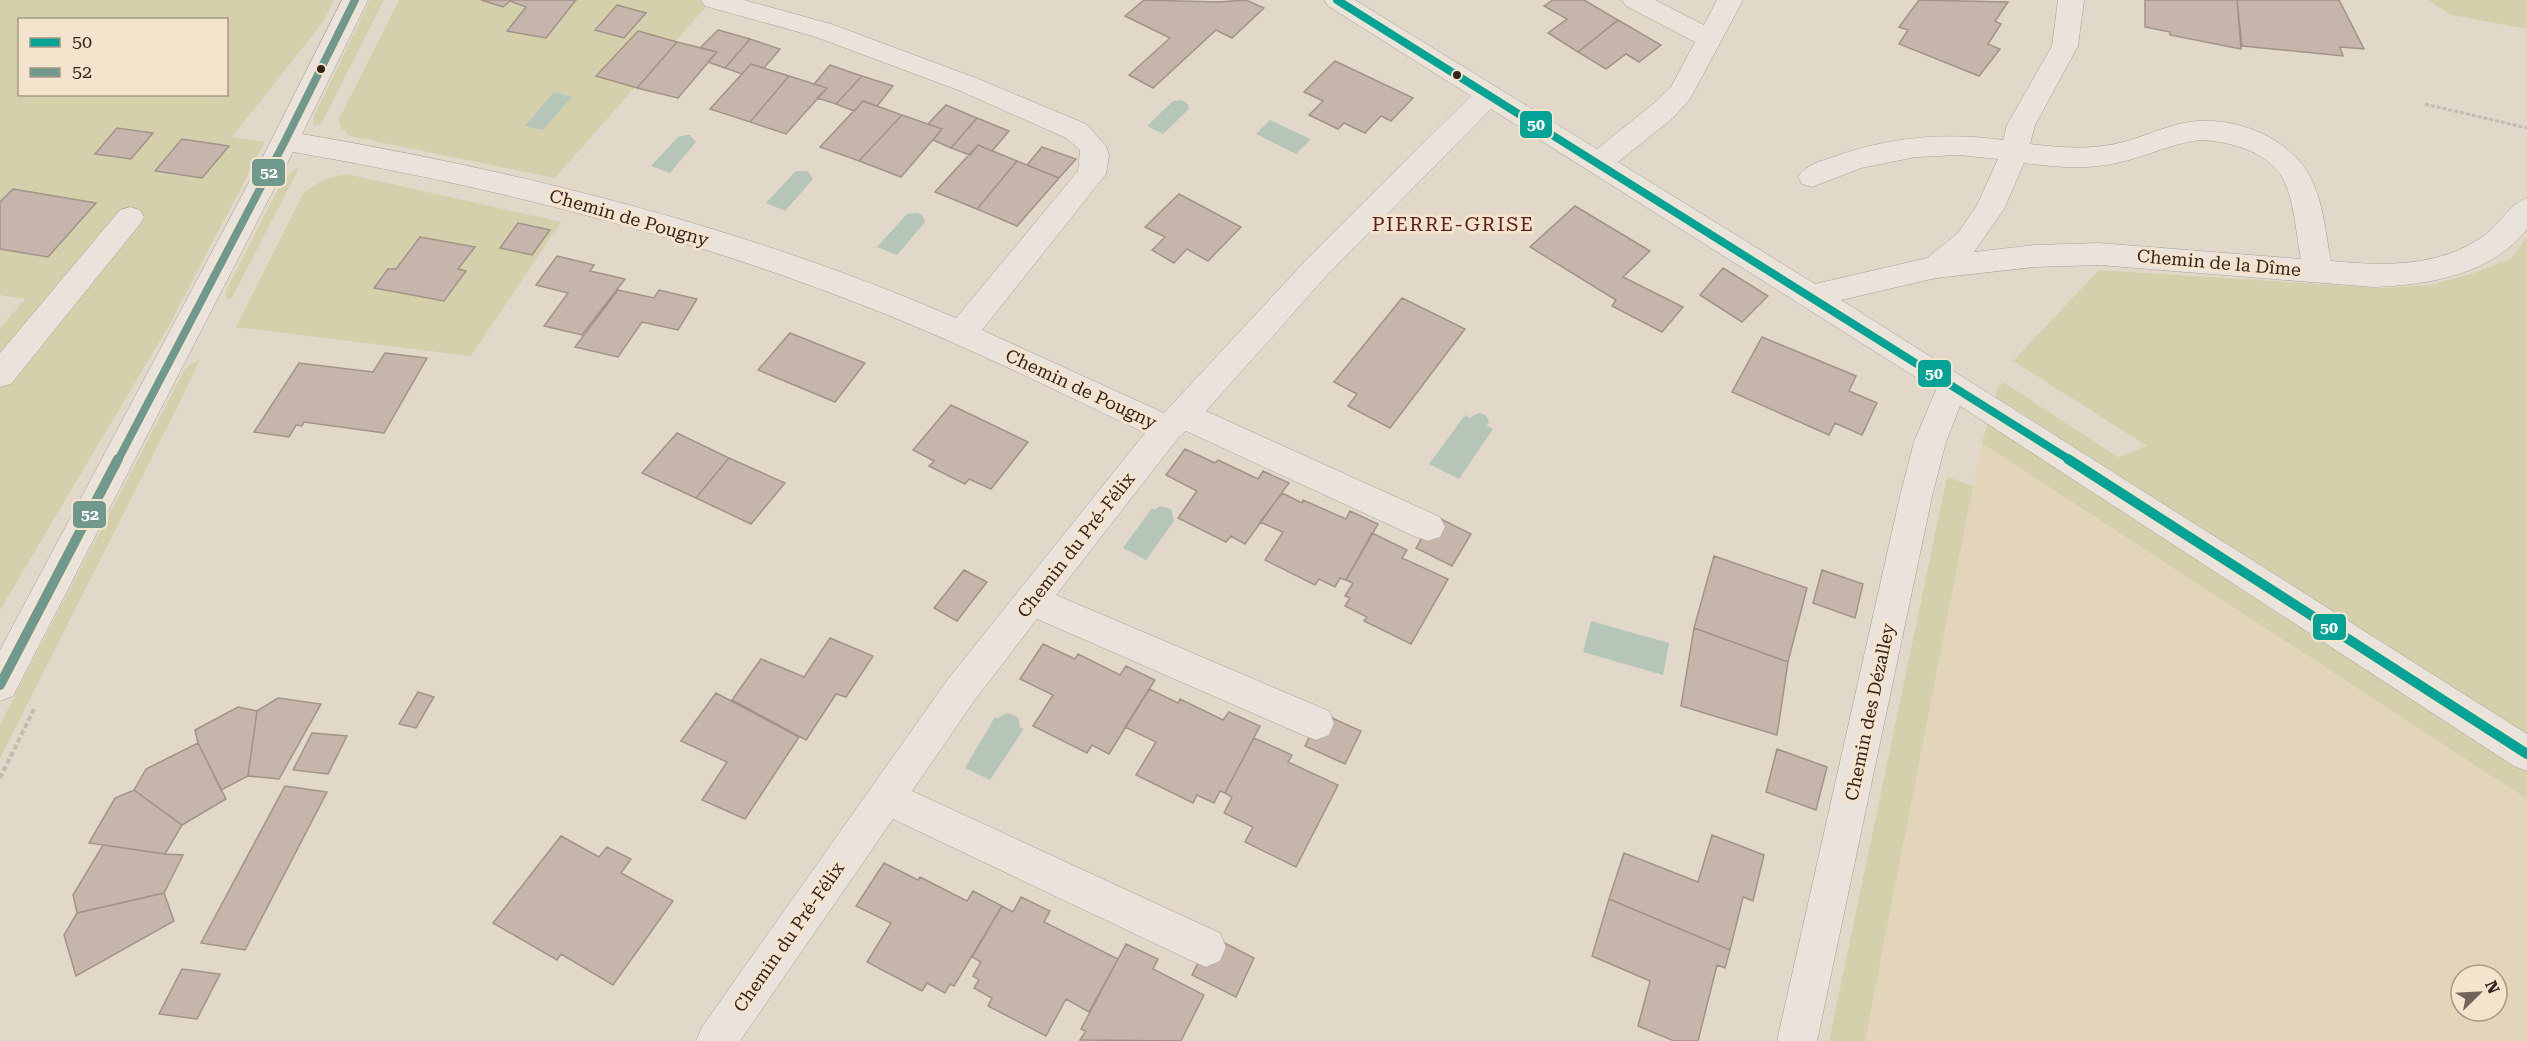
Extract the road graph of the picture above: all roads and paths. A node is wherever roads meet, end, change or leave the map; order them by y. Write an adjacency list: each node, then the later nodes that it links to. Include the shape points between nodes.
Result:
1 (355, 0): 11 (street)
2 (714, 0): 20 (street, via 822,30 967,84 1076,131 1092,146 1096,163 1092,174)
3 (1337, 0): 8 (street)
4 (1635, 0): 7 (street)
5 (1730, 0): 7 (street)
6 (2071, 0): 12 (street, Chemin de la Dîme, via 2066,46 2021,124)
7 (1709, 38): 13 (street, via 1681,93)
8 (1490, 94): 13 (street); 23 (street, Chemin du Pré-Félix, via 1318,266)
9 (2425, 104): 10 (path)
10 (2527, 128)
11 (285, 141): 20 (street, Chemin de Pougny, via 442,171 614,212 772,260); 26 (street)
12 (2014, 153): 14 (street, via 1979,147 1909,147 1868,155); 17 (street, Chemin de la Dîme, via 1980,226); 18 (street, Chemin de la Dîme, via 2063,158 2103,156 2199,129 2247,139 2277,154 2296,173)
13 (1599, 163): 19 (street)
14 (1812, 177)
15 (2527, 208): 18 (street, via 2503,237 2486,250 2443,267 2407,275)
16 (130, 217): 21 (street)
17 (1936, 267): 18 (street, Chemin de la Dîme, via 2035,256 2099,254); 19 (street, Chemin de la Dîme)
18 (2318, 271)
19 (1811, 296): 22 (street)
20 (962, 333): 23 (street, Chemin de Pougny)
21 (0, 375)
22 (1953, 385): 28 (street); 32 (street, Chemin des Dézalley, via 1930,442 1917,492)
23 (1175, 422): 24 (street, Chemin de Pougny); 25 (street, Chemin du Pré-Félix)
24 (1428, 527)
25 (1032, 601): 27 (street); 29 (street, Chemin du Pré-Félix, via 961,690)
26 (0, 685)
27 (1316, 723)
28 (2527, 754)
29 (886, 797): 30 (street); 31 (street, Chemin du Pré-Félix)
30 (1206, 948)
31 (716, 1041)
32 (1797, 1041)

